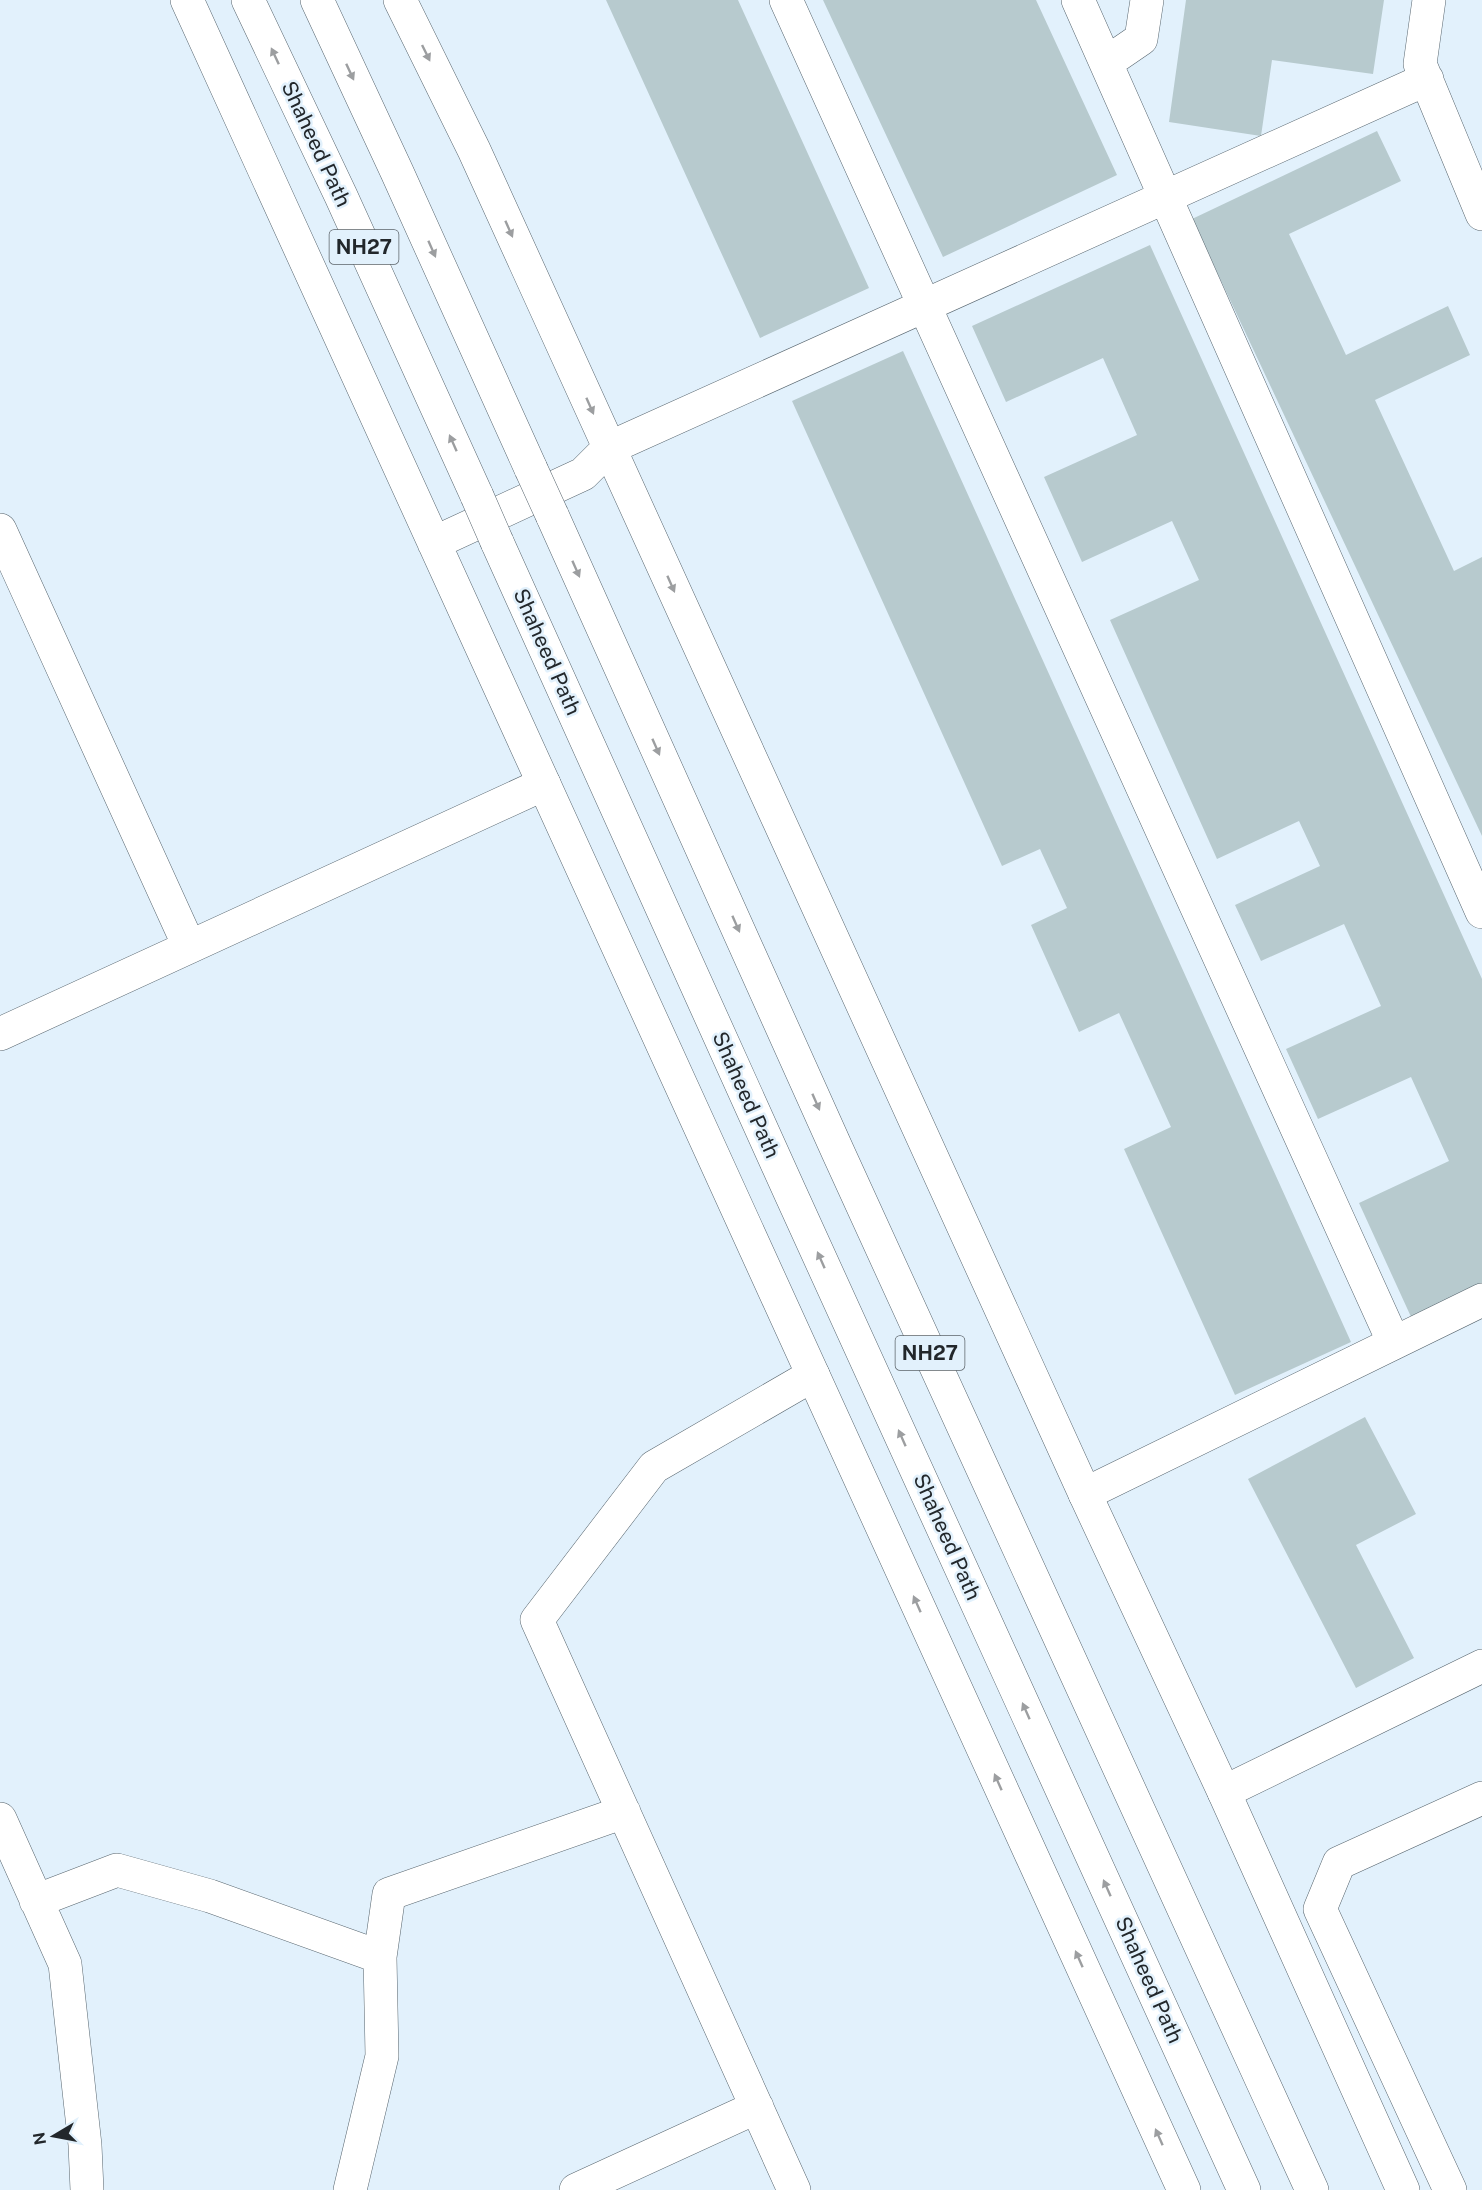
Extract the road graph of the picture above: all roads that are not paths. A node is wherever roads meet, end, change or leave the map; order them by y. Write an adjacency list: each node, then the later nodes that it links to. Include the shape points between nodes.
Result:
1 (187, 0): 16 (main road)
2 (248, 0): 40 (main road, Shaheed Path / NH27, one-way to 2, bridge, via 341,196)
3 (317, 0): 41 (main road, NH27, one-way to 41, bridge)
4 (400, 0): 14 (main road, one-way to 14, via 474,150)
5 (786, 0): 13 (main road)
6 (1078, 0): 9 (main road)
7 (1147, 0): 9 (main road, via 1142,39)
8 (1429, 0): 10 (main road, via 1420,64)
9 (1106, 63): 11 (main road)
10 (1427, 79): 11 (main road); 12 (main road)
11 (1165, 197): 13 (main road); 18 (main road)
12 (1482, 214)
13 (925, 306): 14 (main road); 22 (main road)
14 (609, 448): 16 (main road, via 583,474); 24 (main road, one-way to 24)
15 (0, 530): 19 (main road)
16 (434, 543): 17 (main road)
17 (544, 784): 19 (main road); 23 (main road)
18 (1482, 912)
19 (189, 946): 20 (main road)
20 (0, 1034)
21 (1482, 1300): 22 (main road)
22 (1394, 1343): 24 (main road)
23 (813, 1375): 28 (main road, via 654,1467 537,1620); 39 (main road, one-way to 23)
24 (1085, 1494): 26 (main road)
25 (1482, 1666): 26 (main road)
26 (1224, 1792): 33 (main road)
27 (1482, 1798): 32 (main road, via 1339,1863 1320,1909)
28 (624, 1812): 31 (main road, via 389,1893); 34 (main road)
29 (0, 1819): 30 (main road)
30 (36, 1901): 31 (main road, via 117,1870 210,1896); 35 (main road, via 65,1964)
31 (380, 1957): 36 (main road, via 382,2056)
32 (1403, 2089): 33 (main road); 43 (main road)
33 (1364, 2104): 42 (main road)
34 (757, 2107): 37 (main road); 38 (main road)
35 (87, 2190)
36 (350, 2190)
37 (576, 2190)
38 (794, 2190)
39 (1184, 2190)
40 (1244, 2190)
41 (1312, 2190)
42 (1403, 2190)
43 (1450, 2190)

